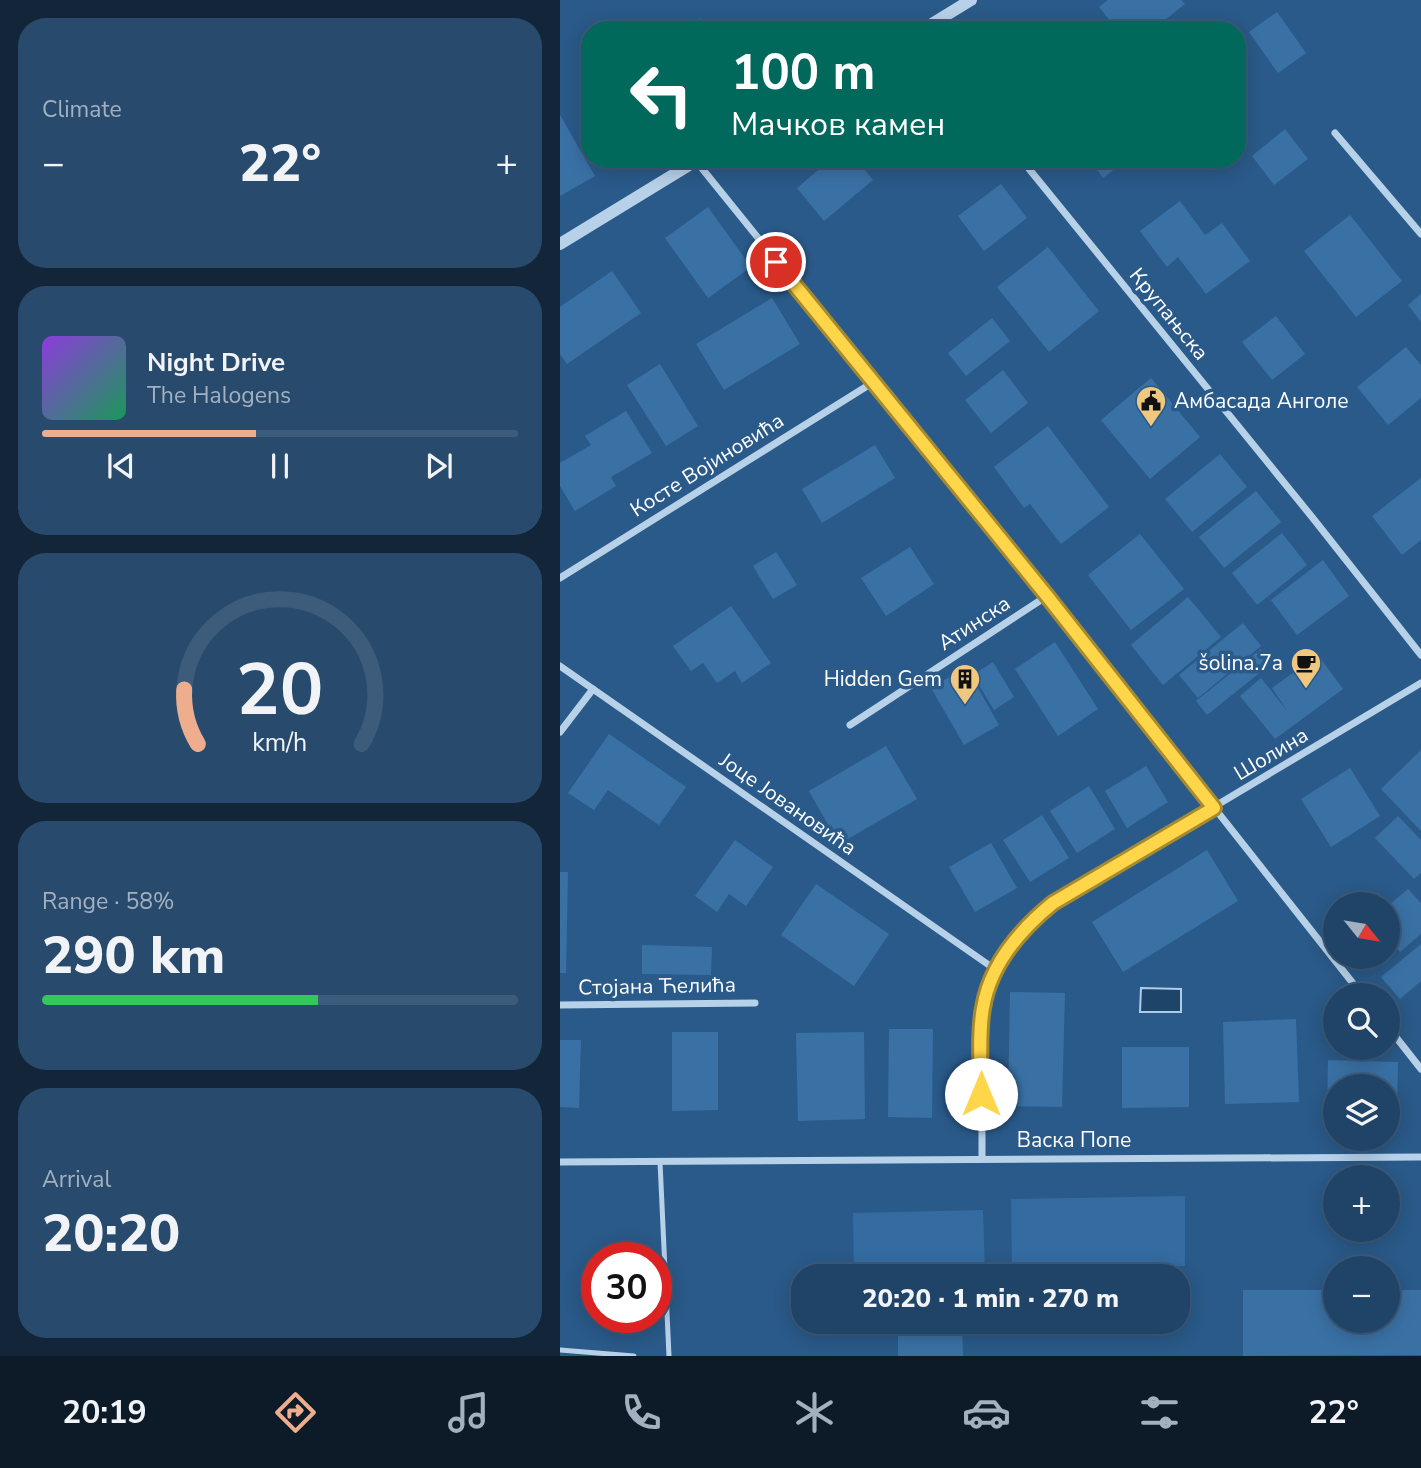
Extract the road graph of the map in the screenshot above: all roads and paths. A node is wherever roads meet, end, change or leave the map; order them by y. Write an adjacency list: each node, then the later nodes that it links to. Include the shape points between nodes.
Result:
1 (971, 0): 2 (street)
2 (937, 21)
3 (1335, 133): 7 (street)
4 (684, 168): 8 (street)
5 (703, 168): 9 (street)
6 (1028, 168): 12 (street, Крупањска)
7 (1421, 234)
8 (560, 244)
9 (873, 383): 10 (street, Косте Војиновића); 11 (street)
10 (560, 578)
11 (1047, 596): 16 (street, Атинска); 18 (street)
12 (1421, 655)
13 (560, 666): 15 (street, Јоце Јовановића)
14 (1421, 683): 18 (street, Шолина)
15 (593, 689): 17 (street); 19 (street, Јоце Јовановића)
16 (850, 725)
17 (560, 732)
18 (1214, 808): 19 (street, Шолина, via 1053,903 1031,921); 20 (street)
19 (996, 970): 26 (street, Шолина, via 982,1010)
20 (1353, 983)
21 (755, 1003): 22 (street, Стојана Ћелића)
22 (560, 1005)
23 (1400, 1042): 24 (street)
24 (1421, 1069)
25 (1421, 1157): 26 (street, Васка Попе)
26 (982, 1158): 28 (street, Васка Попе)
27 (560, 1162): 28 (street, Васка Попе)
28 (660, 1162): 31 (lane)
29 (560, 1350): 30 (lane)
30 (634, 1356)
31 (669, 1356)

